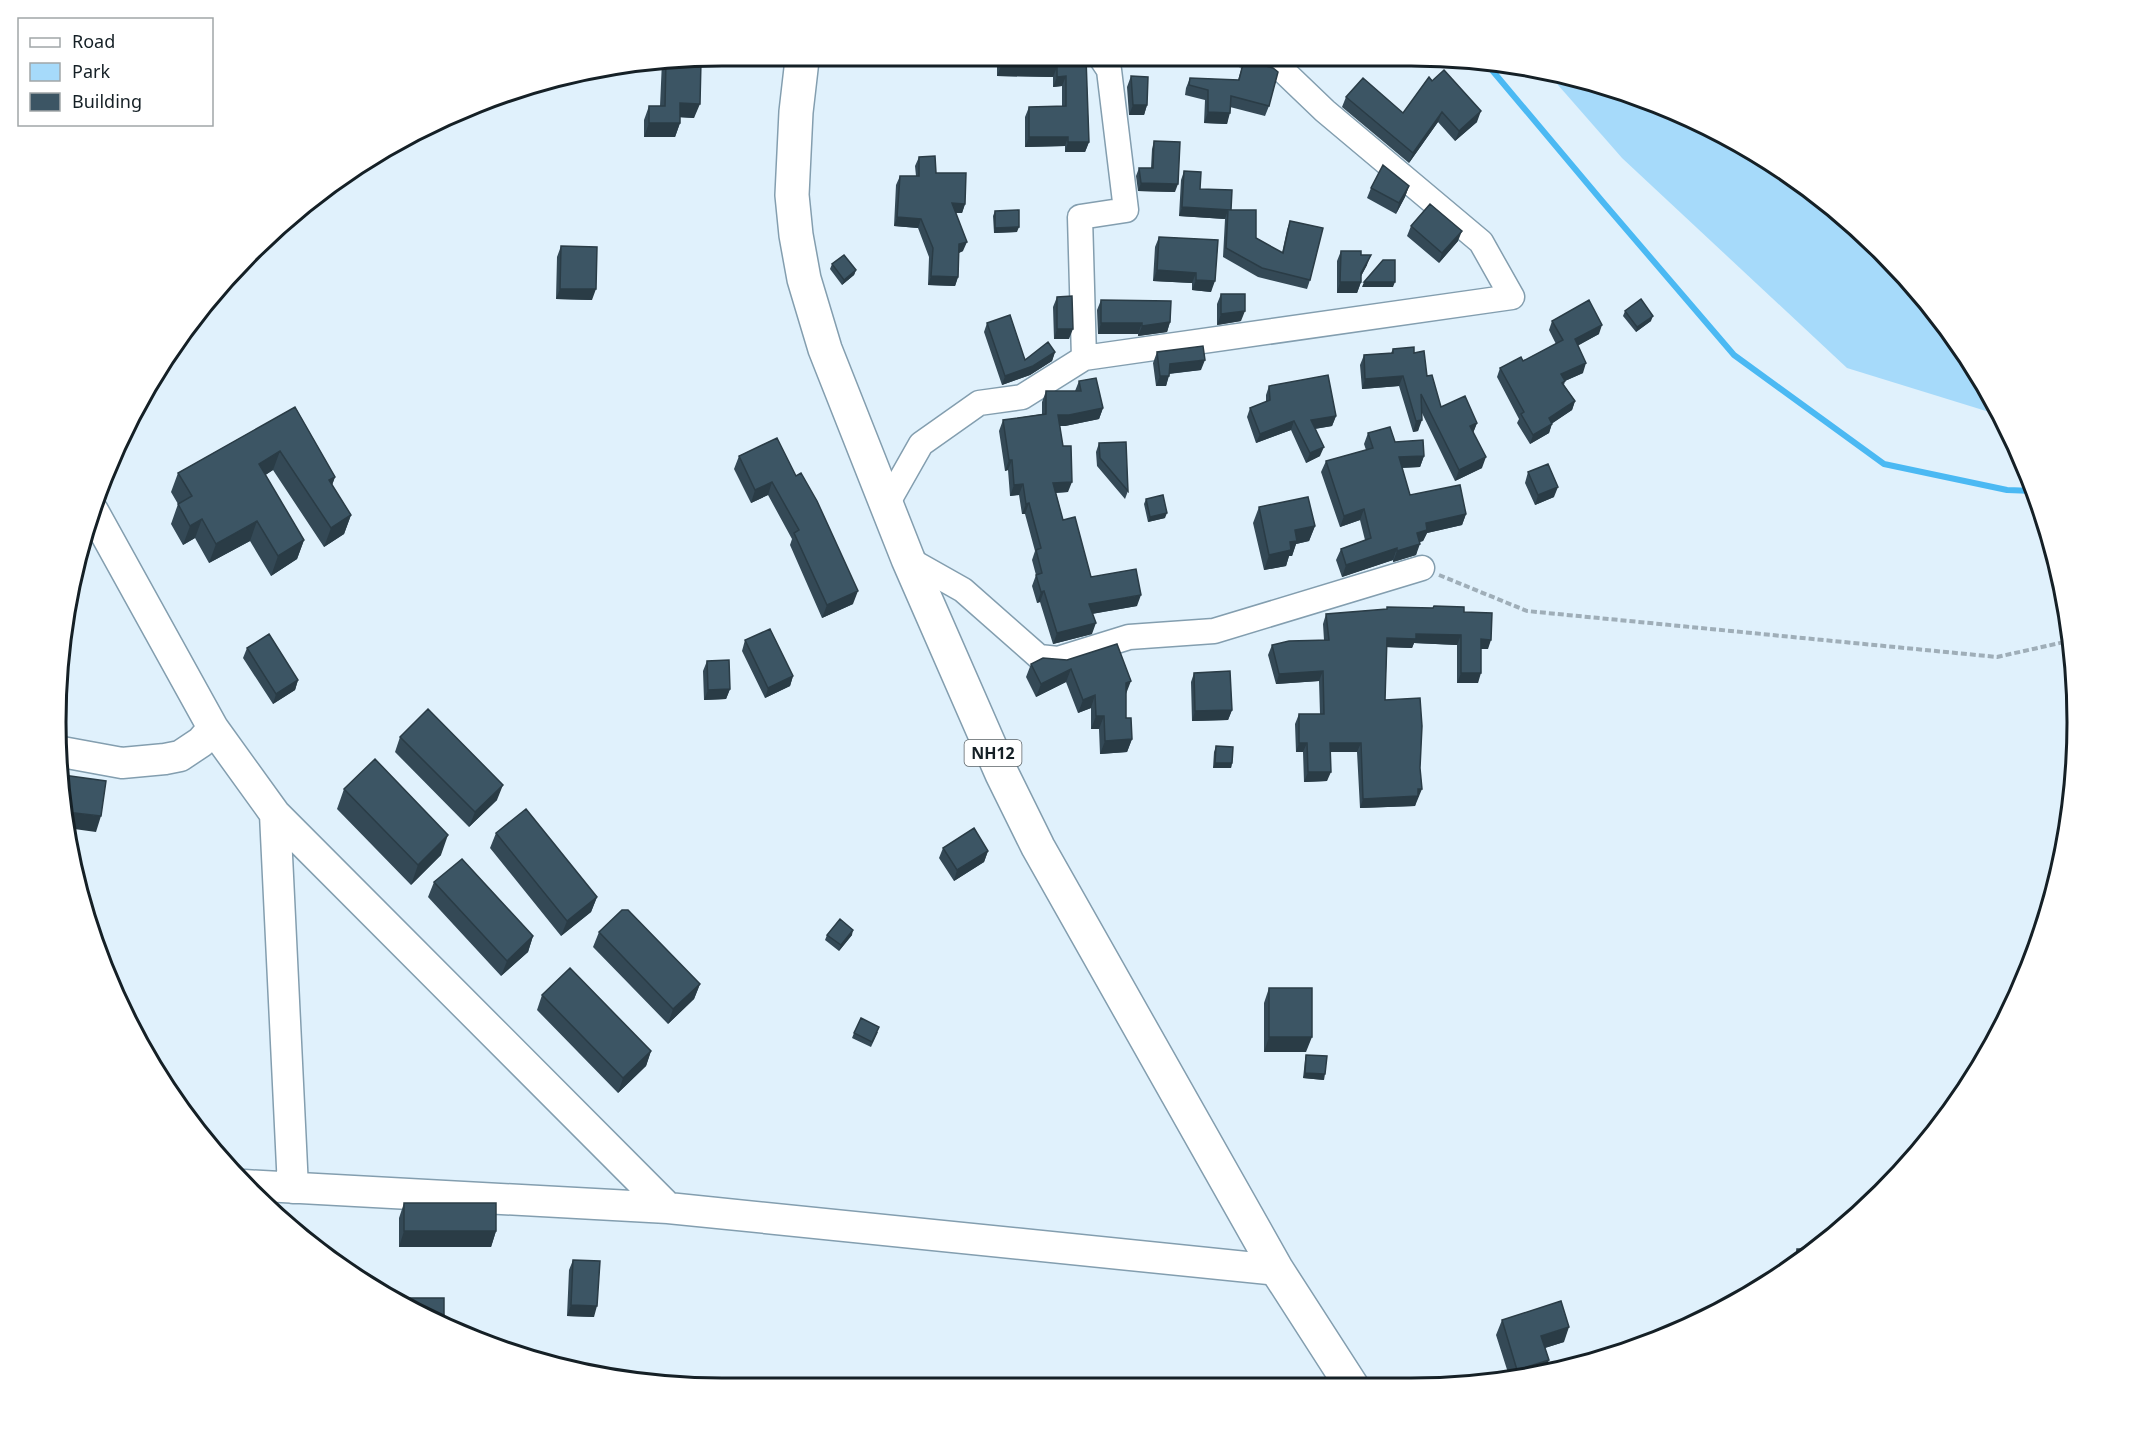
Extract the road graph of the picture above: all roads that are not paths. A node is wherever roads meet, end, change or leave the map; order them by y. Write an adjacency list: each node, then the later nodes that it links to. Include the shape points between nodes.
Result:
1 (801, 66): 5 (highway, NH12, via 792,195 804,279 825,349)
2 (1106, 66): 4 (street, via 1126,210 1080,217)
3 (1278, 66): 4 (street, via 1325,111 1481,242 1512,297)
4 (1084, 358): 5 (street, via 1022,397 979,403 921,444)
5 (887, 504): 7 (highway, NH12)
6 (98, 520): 9 (street)
7 (908, 559): 8 (street, via 963,590 1040,657 1058,659 1129,637 1214,631); 15 (highway, NH12, via 1038,847)
8 (1422, 568)
9 (213, 728): 10 (street, via 180,756 165,759 122,763); 11 (street)
10 (67, 753)
11 (275, 814): 13 (street); 14 (street)
12 (258, 1186): 13 (street)
13 (293, 1188): 14 (street)
14 (668, 1208): 15 (street)
15 (1277, 1270): 16 (highway, NH12)
16 (1346, 1378)

